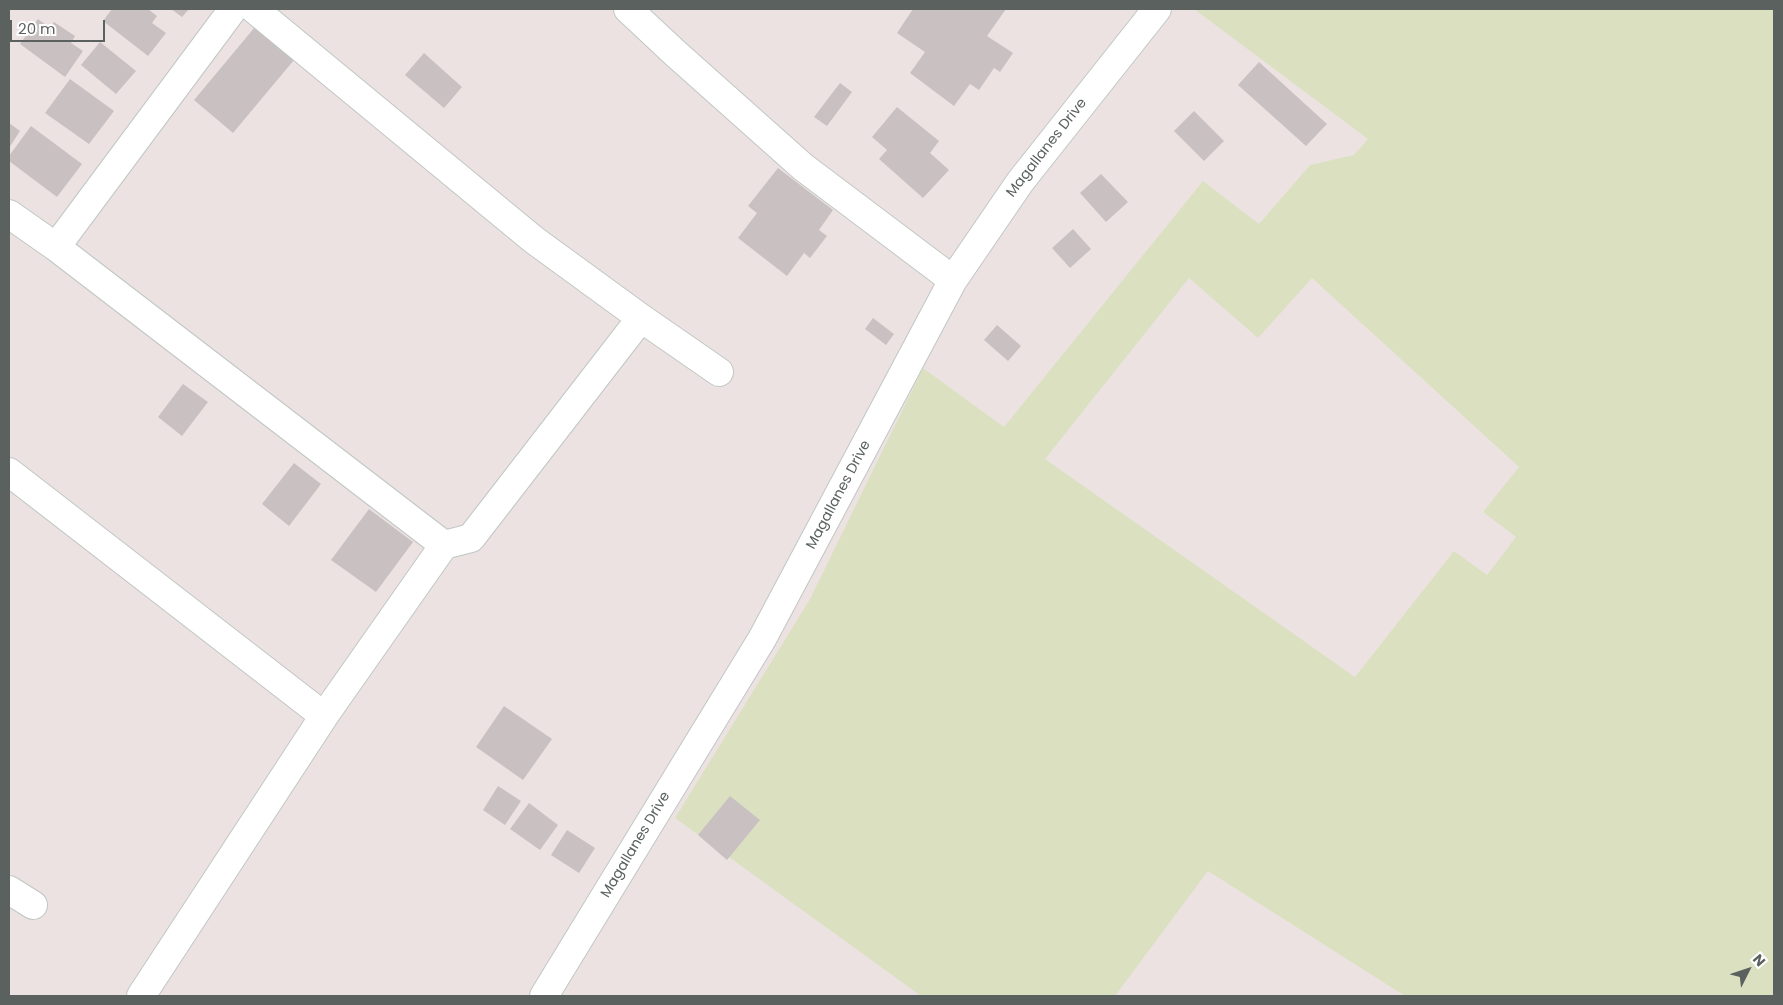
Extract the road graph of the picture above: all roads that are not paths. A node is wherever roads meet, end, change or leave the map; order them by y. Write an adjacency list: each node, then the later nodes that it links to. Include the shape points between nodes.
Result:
1 (233, 9): 6 (street)
2 (254, 9): 8 (street, via 534,240)
3 (628, 9): 7 (street, via 803,167)
4 (1157, 9): 7 (street, Magallanes Drive, via 1020,182)
5 (9, 214): 6 (street)
6 (56, 247): 11 (street)
7 (953, 280): 16 (street, Magallanes Drive, via 762,639)
8 (641, 318): 9 (street); 11 (street, via 472,538)
9 (719, 372)
10 (9, 472): 12 (street)
11 (444, 545): 12 (street)
12 (324, 716): 15 (street)
13 (9, 890): 14 (street)
14 (33, 905)
15 (141, 996)
16 (544, 996)

